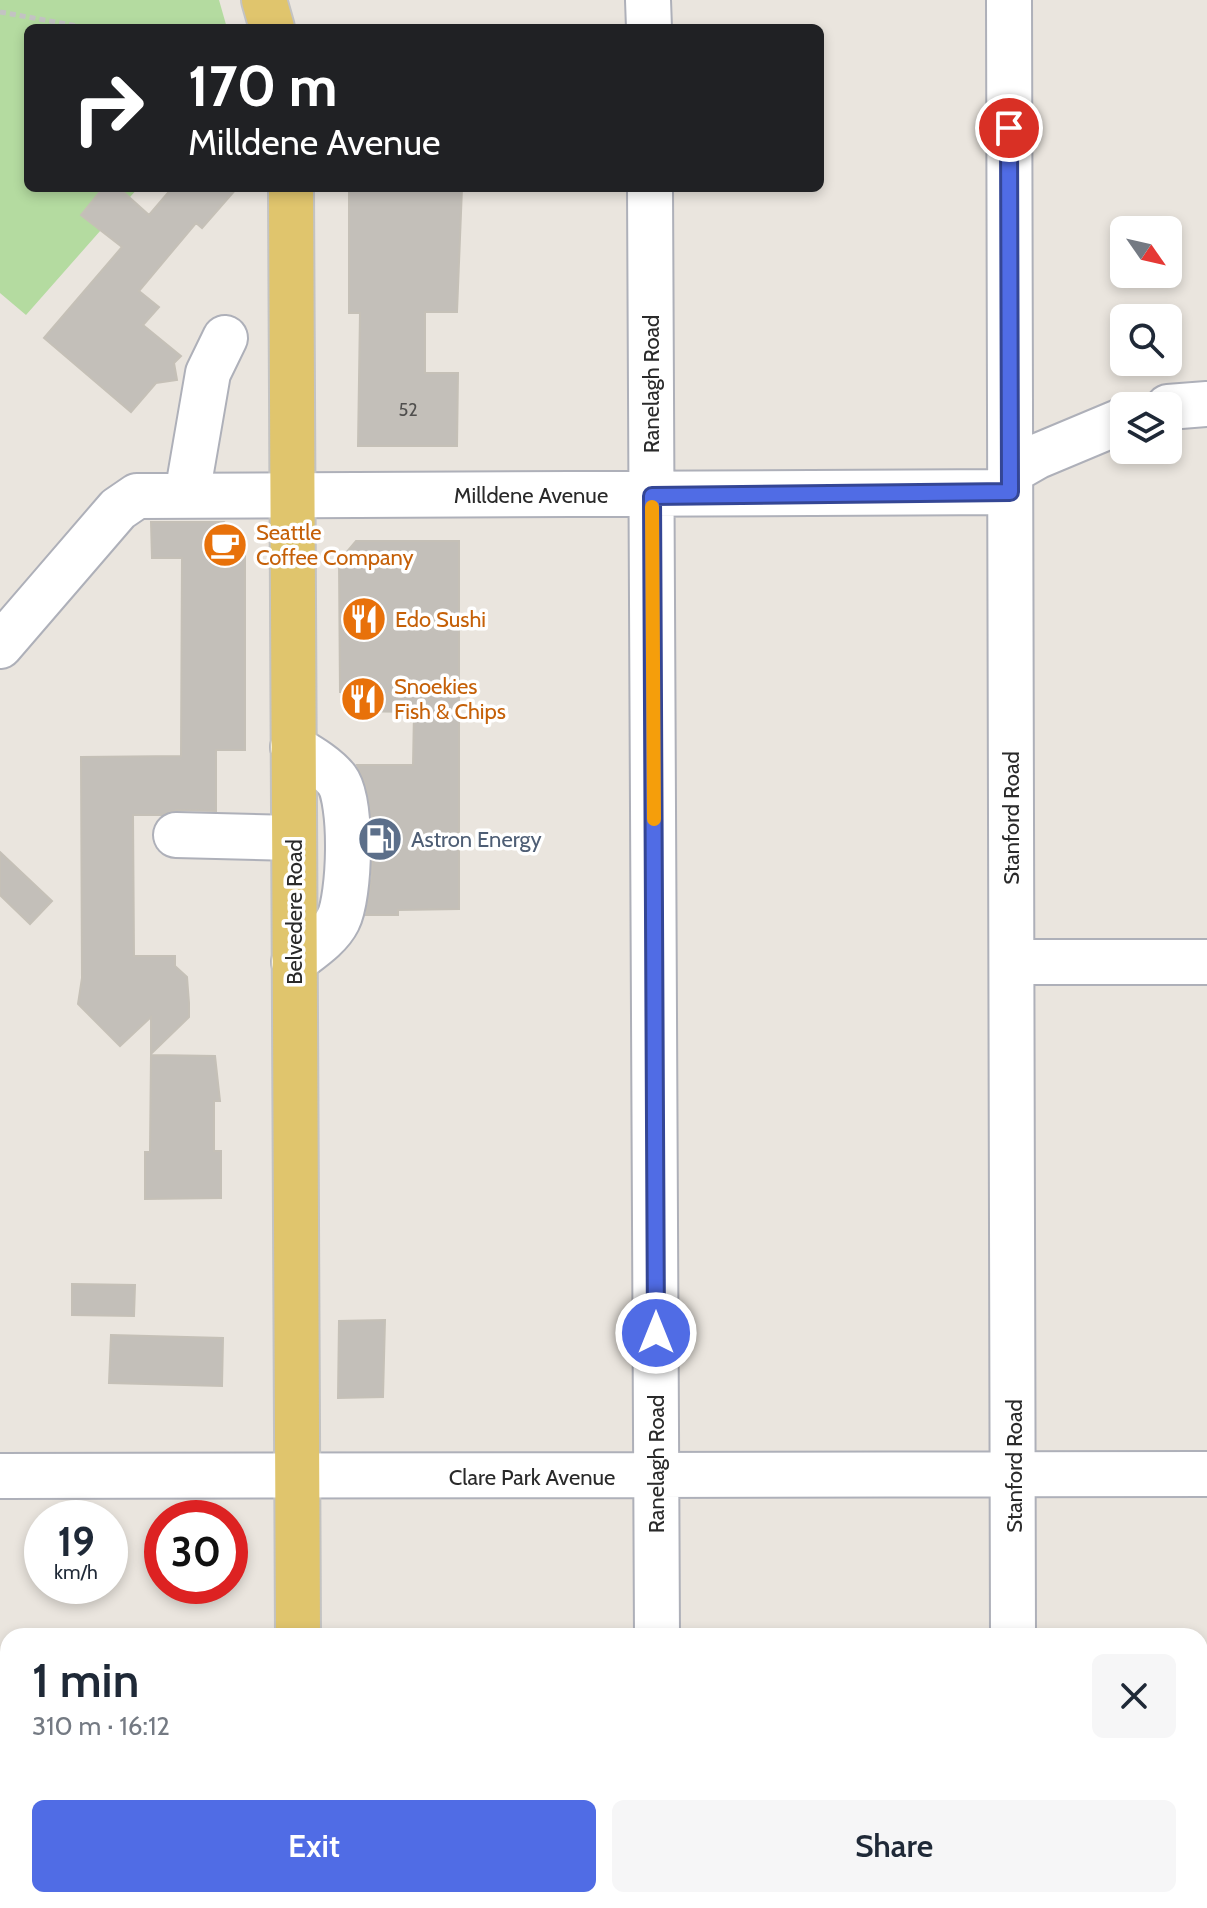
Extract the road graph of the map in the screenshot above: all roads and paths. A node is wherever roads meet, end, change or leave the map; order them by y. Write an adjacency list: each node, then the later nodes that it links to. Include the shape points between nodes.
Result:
1 (264, 0): 6 (main road)
2 (648, 0): 7 (street)
3 (1009, 0): 14 (street, Stanford Road)
4 (0, 12): 5 (path)
5 (67, 24)
6 (271, 24)
7 (649, 24)
8 (291, 192): 16 (main road, Belvedere Road)
9 (650, 192): 17 (street, Ranelagh Road)
10 (225, 338): 15 (street, via 208,373)
11 (1207, 404): 12 (street)
12 (1182, 406)
13 (1110, 426): 14 (street, Milldene Avenue, via 1038,456)
14 (1010, 482): 17 (street, Milldene Avenue); 23 (street, Stanford Road)
15 (187, 495): 16 (street, Milldene Avenue); 18 (street, Milldene Avenue, via 128,500)
16 (292, 495): 17 (street, Milldene Avenue); 19 (main road, Belvedere Road)
17 (652, 496): 29 (street, Ranelagh Road)
18 (0, 646)
19 (293, 747): 21 (main road, Belvedere Road); 22 (street, via 331,774 343,790 346,850 346,895 340,916)
20 (176, 835): 21 (street)
21 (293, 838): 22 (main road, Belvedere Road)
22 (294, 962): 28 (main road, Belvedere Road)
23 (1012, 962): 24 (street); 25 (street, Stanford Road)
24 (1207, 962)
25 (1014, 1473): 26 (street, Clare Park Avenue); 29 (street, Clare Park Avenue); 32 (street, Stanford Road)
26 (1207, 1474)
27 (0, 1476): 28 (street, Clare Park Avenue)
28 (298, 1477): 29 (street, Clare Park Avenue); 30 (main road, Belvedere Road)
29 (656, 1477): 31 (street, Ranelagh Road)
30 (298, 1628)
31 (657, 1628)
32 (1013, 1628)

